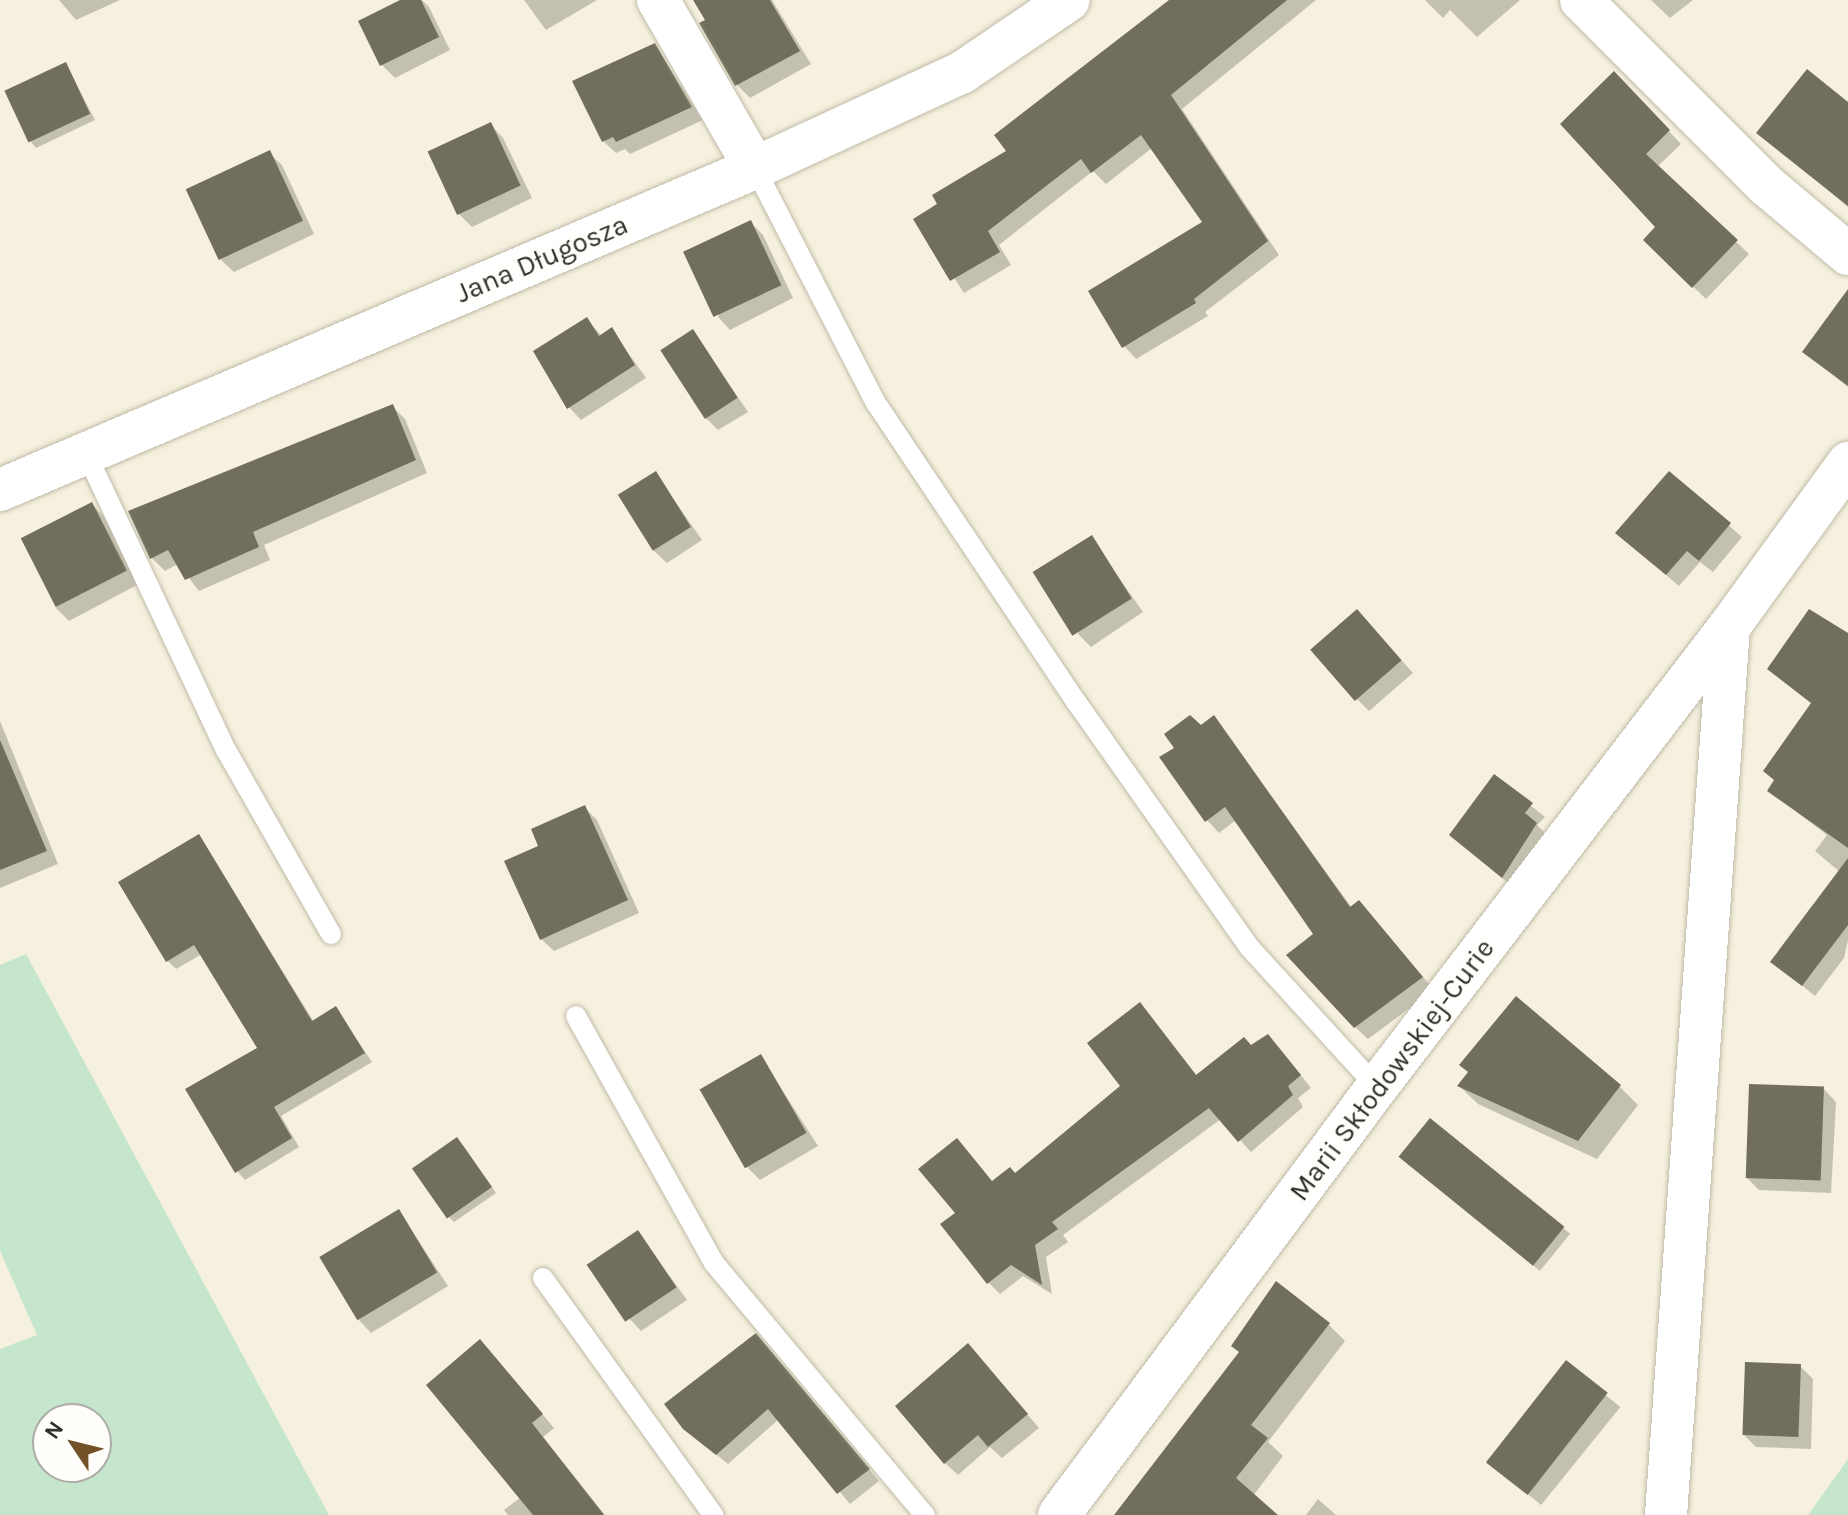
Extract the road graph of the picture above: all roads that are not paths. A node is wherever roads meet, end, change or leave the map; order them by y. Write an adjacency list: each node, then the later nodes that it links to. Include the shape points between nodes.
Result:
1 (658, 0): 4 (street)
2 (1069, 0): 4 (street, Jana Długosza, via 961,73)
3 (1581, 0): 5 (street, via 1744,164)
4 (755, 168): 6 (street, Jana Długosza); 12 (lane, via 876,403 1077,703 1249,947)
5 (1848, 254)
6 (86, 453): 8 (street, Jana Długosza); 10 (lane, via 226,750)
7 (1848, 463): 9 (street, Marii Skłodowskiej-Curie)
8 (0, 490)
9 (1729, 627): 12 (street, Marii Skłodowskiej-Curie); 17 (street)
10 (331, 934)
11 (576, 1016): 15 (lane, via 714,1263)
12 (1377, 1087): 16 (street, Marii Skłodowskiej-Curie)
13 (543, 1278): 14 (lane)
14 (713, 1515)
15 (925, 1515)
16 (1059, 1515)
17 (1666, 1515)

